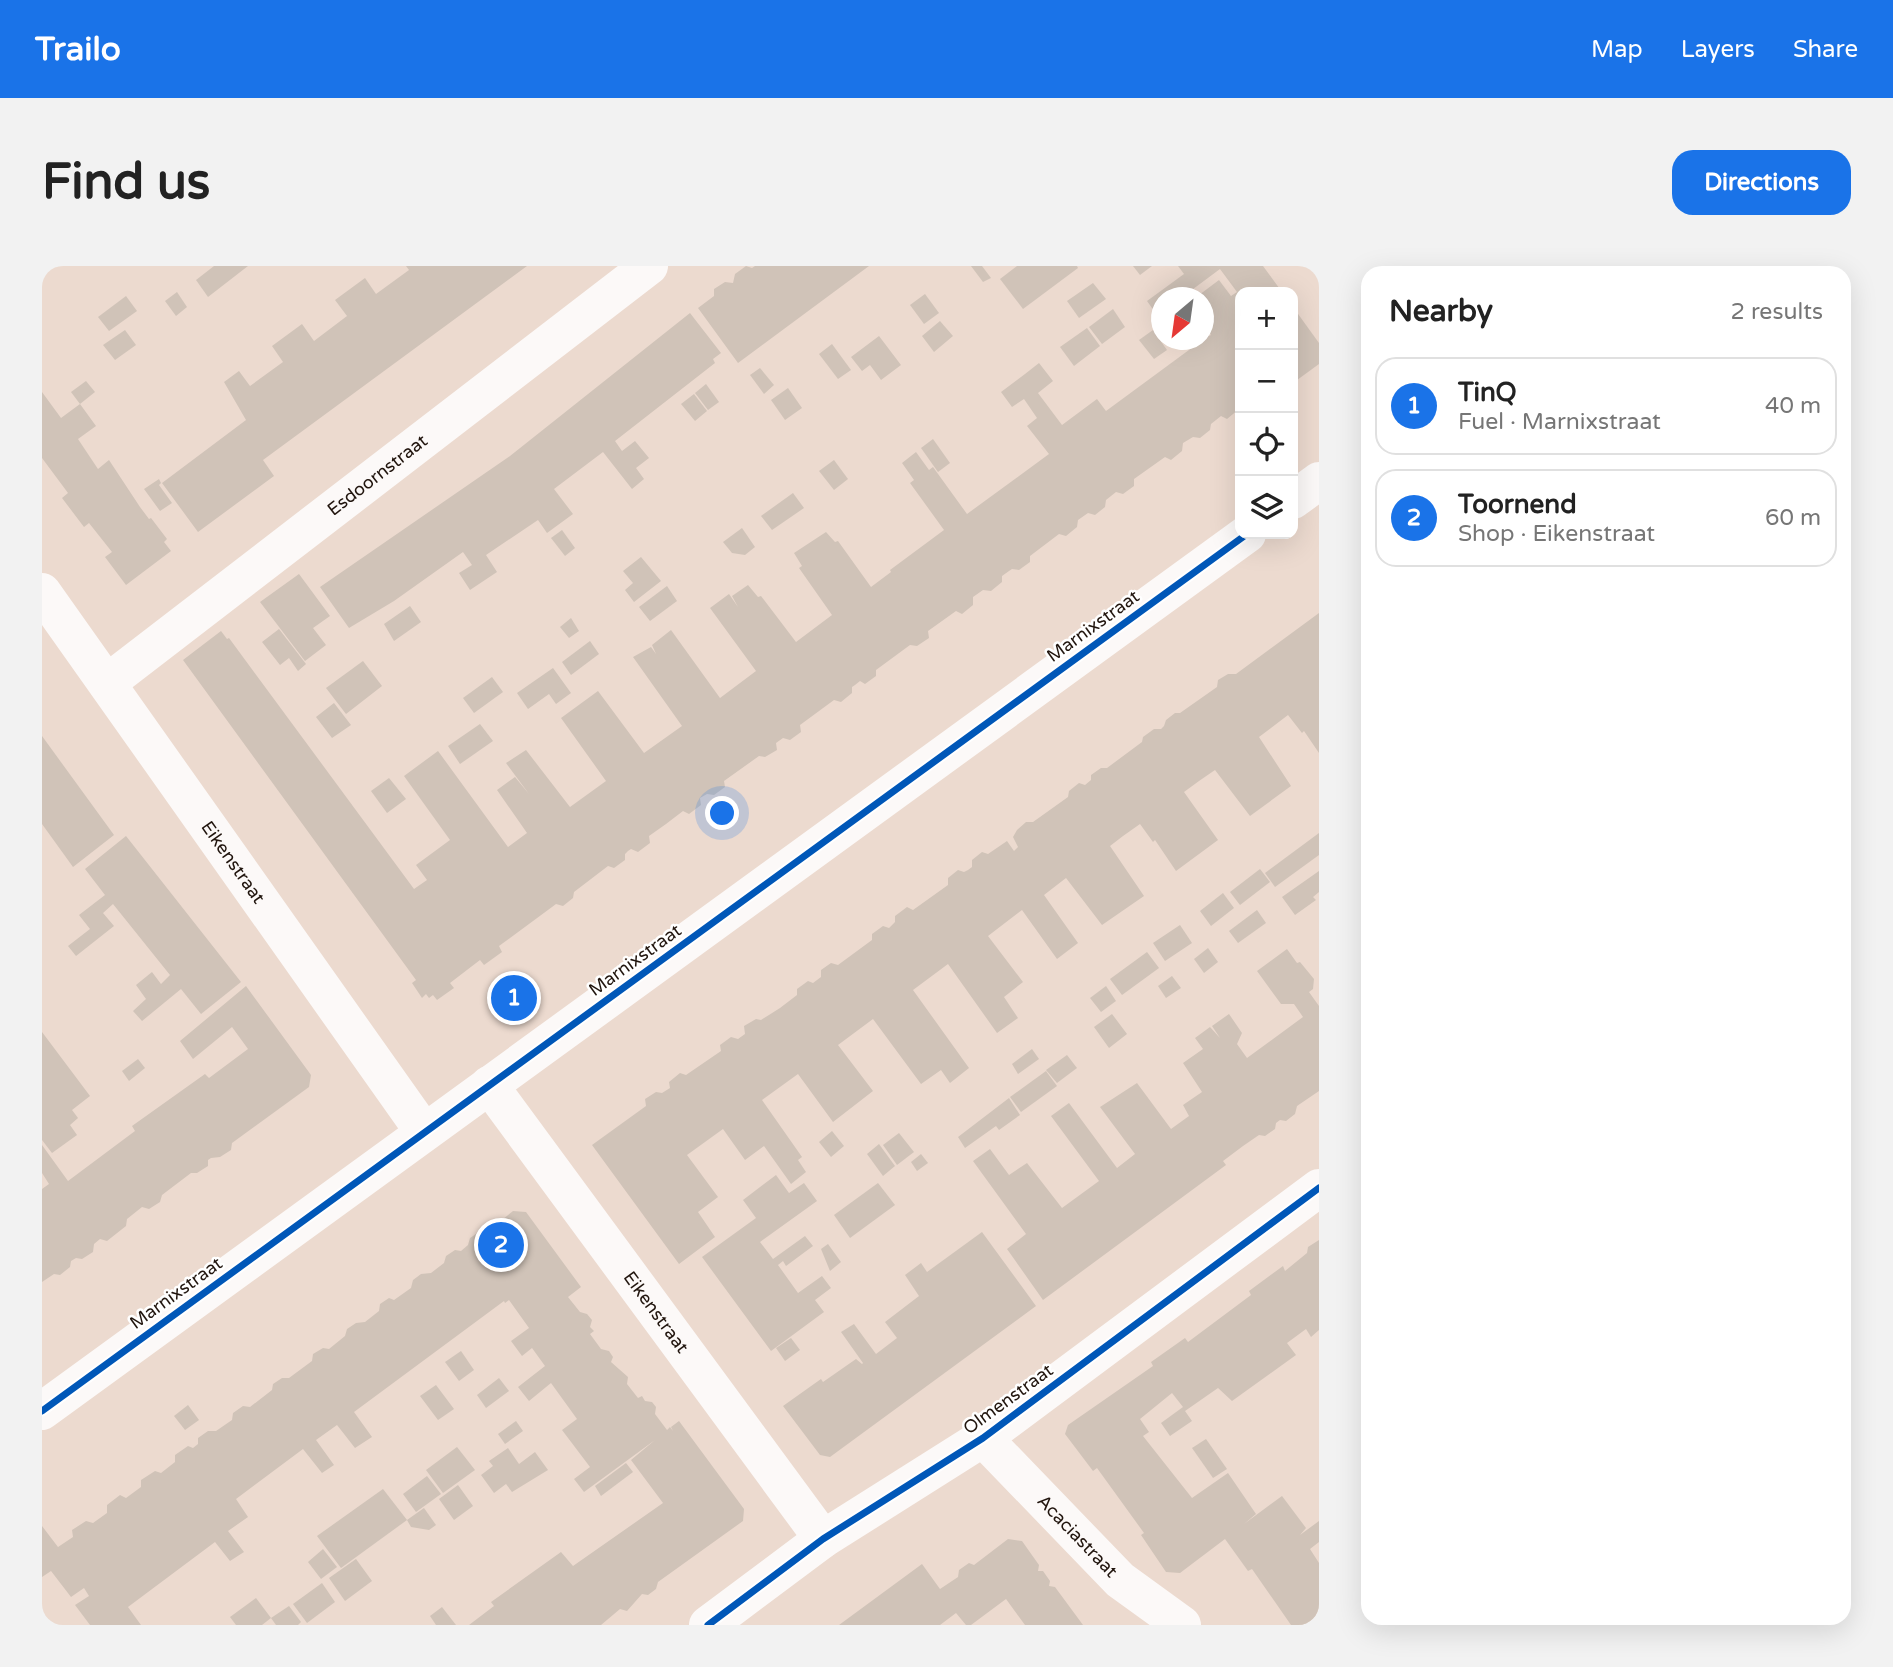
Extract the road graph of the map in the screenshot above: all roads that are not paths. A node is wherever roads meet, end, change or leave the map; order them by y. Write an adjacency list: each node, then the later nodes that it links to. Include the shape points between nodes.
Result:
1 (649, 266): 6 (street, Esdoornstraat)
2 (1319, 481): 3 (street)
3 (1298, 496)
4 (1240, 539): 7 (street, Marnixstraat)
5 (42, 592): 6 (street, Eikenstraat)
6 (107, 683): 8 (street, Eikenstraat)
7 (489, 1086): 8 (street, Marnixstraat); 12 (street, Eikenstraat)
8 (424, 1132): 10 (street, Marnixstraat)
9 (1319, 1188): 11 (street, Olmenstraat)
10 (42, 1411)
11 (983, 1438): 12 (street, Olmenstraat); 14 (street, Acaciastraat, via 1120,1580)
12 (822, 1539): 13 (street, Olmenstraat)
13 (708, 1625)
14 (1182, 1625)

